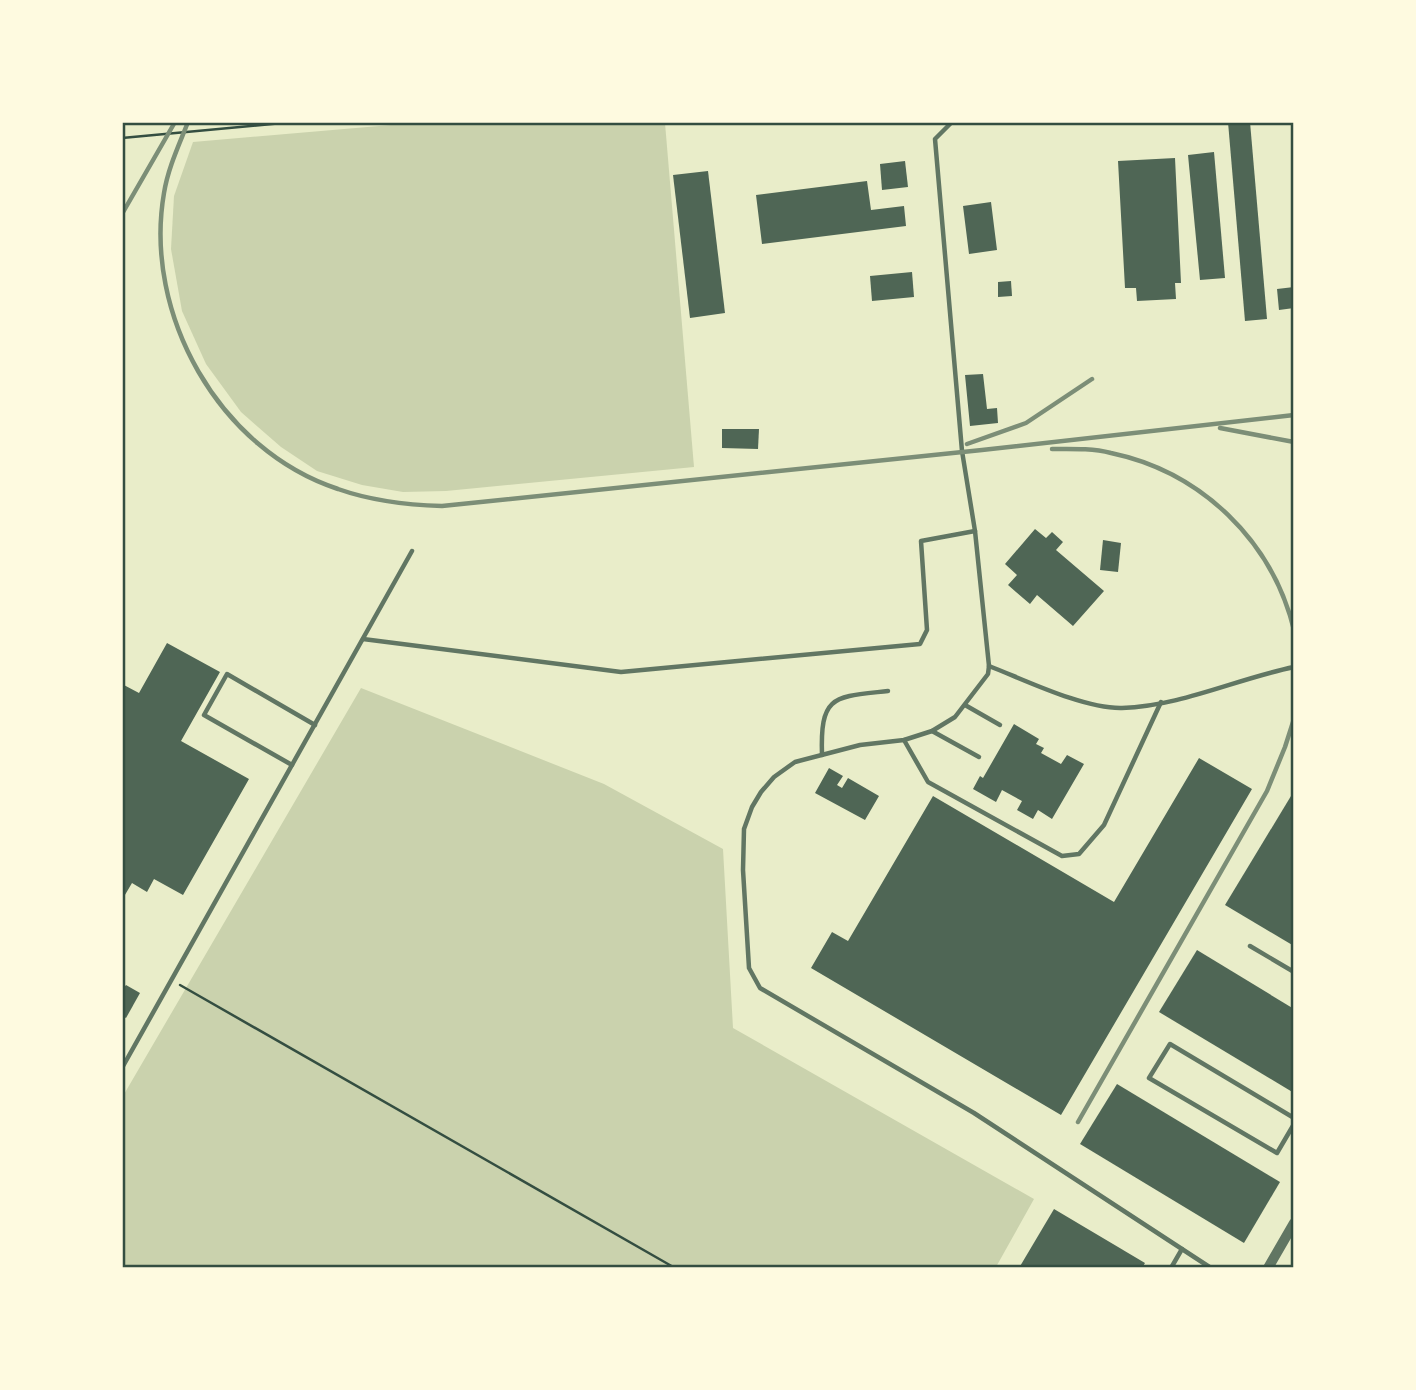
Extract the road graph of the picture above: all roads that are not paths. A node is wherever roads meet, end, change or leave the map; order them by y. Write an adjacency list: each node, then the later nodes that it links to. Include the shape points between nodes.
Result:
1 (952, 122): 2 (lane, via 935,139 961,446)
2 (975, 531): 4 (lane, via 921,541 927,630 920,644 621,672); 5 (lane)
3 (412, 551): 4 (lane)
4 (363, 639): 10 (lane)
5 (989, 666): 8 (lane, via 1082,701 1120,708); 9 (lane)
6 (1293, 667): 8 (lane)
7 (888, 691): 14 (lane, via 841,696 826,710)
8 (1161, 702): 13 (lane, via 1104,825 1079,854 1062,856 928,782)
9 (965, 705): 11 (lane); 12 (lane)
10 (315, 724): 16 (lane); 16 (lane, via 227,674 204,715)
11 (1000, 725)
12 (932, 732): 13 (lane); 15 (lane)
13 (904, 740): 14 (lane)
14 (822, 755): 23 (lane, via 795,762 774,776 752,807 744,829 750,968 760,988 974,1112)
15 (979, 757)
16 (292, 765): 19 (lane)
17 (1250, 946): 18 (lane)
18 (1293, 972)
19 (122, 1068)
20 (1293, 1118): 21 (lane, via 1170,1044 1149,1079 1277,1153)
21 (1293, 1124)
22 (1293, 1223): 26 (street)
23 (1182, 1248): 24 (lane); 25 (lane)
24 (1171, 1268)
25 (1211, 1268)
26 (1269, 1268)

